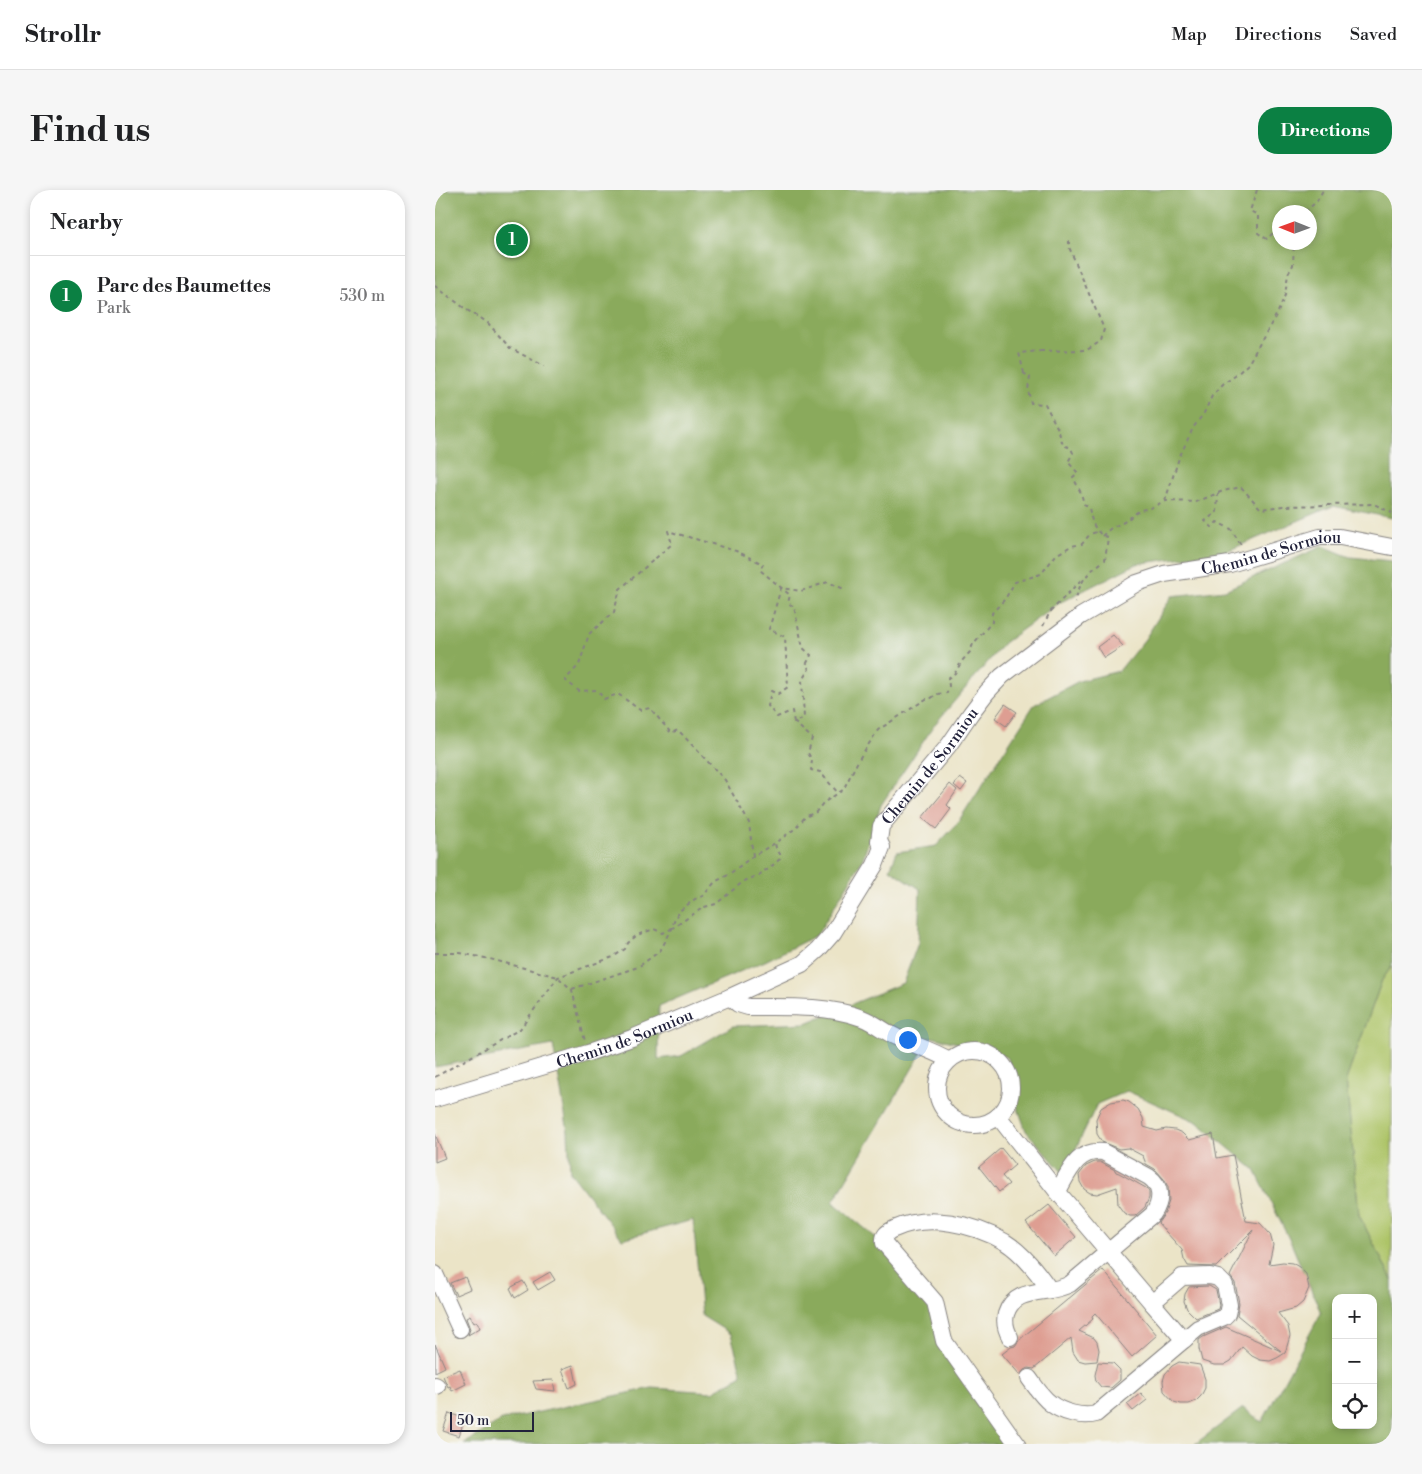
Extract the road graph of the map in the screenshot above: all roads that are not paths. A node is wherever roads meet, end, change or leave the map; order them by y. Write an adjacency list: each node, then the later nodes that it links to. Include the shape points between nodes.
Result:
1 (1392, 548): 2 (street, Chemin de Sormiou, via 1339,537 1312,538 1230,564 1151,577 1071,624 995,683 949,745 885,820 880,830 881,847 875,865 833,933 818,950 796,967)
2 (730, 997): 3 (street, via 748,1007 818,1008 850,1014); 4 (street, Chemin de Sormiou, via 632,1038)
3 (949, 1060): 5 (street, via 942,1068 937,1086 937,1095 946,1112 971,1125); 5 (street, via 957,1054 978,1051 1001,1063 1011,1088 1005,1108)
4 (435, 1098)
5 (997, 1116): 6 (street)
6 (1058, 1191): 7 (street); 7 (street, via 1077,1160 1095,1151 1103,1152 1154,1180 1159,1190 1157,1208)
7 (1109, 1251): 9 (street, via 1070,1284); 10 (street)
8 (435, 1274): 11 (street)
9 (1050, 1290): 12 (street, via 1022,1295 1013,1302 1005,1320); 15 (street, via 1009,1245 972,1228 919,1222 888,1231 884,1237 884,1243 935,1302 944,1341)
10 (1152, 1303): 13 (street); 13 (street, via 1182,1278 1210,1276 1222,1281 1229,1305 1227,1314 1198,1328)
11 (461, 1329)
12 (1009, 1337)
13 (1184, 1340): 14 (street, via 1090,1416 1057,1408)
14 (1029, 1378)
15 (1017, 1444)

